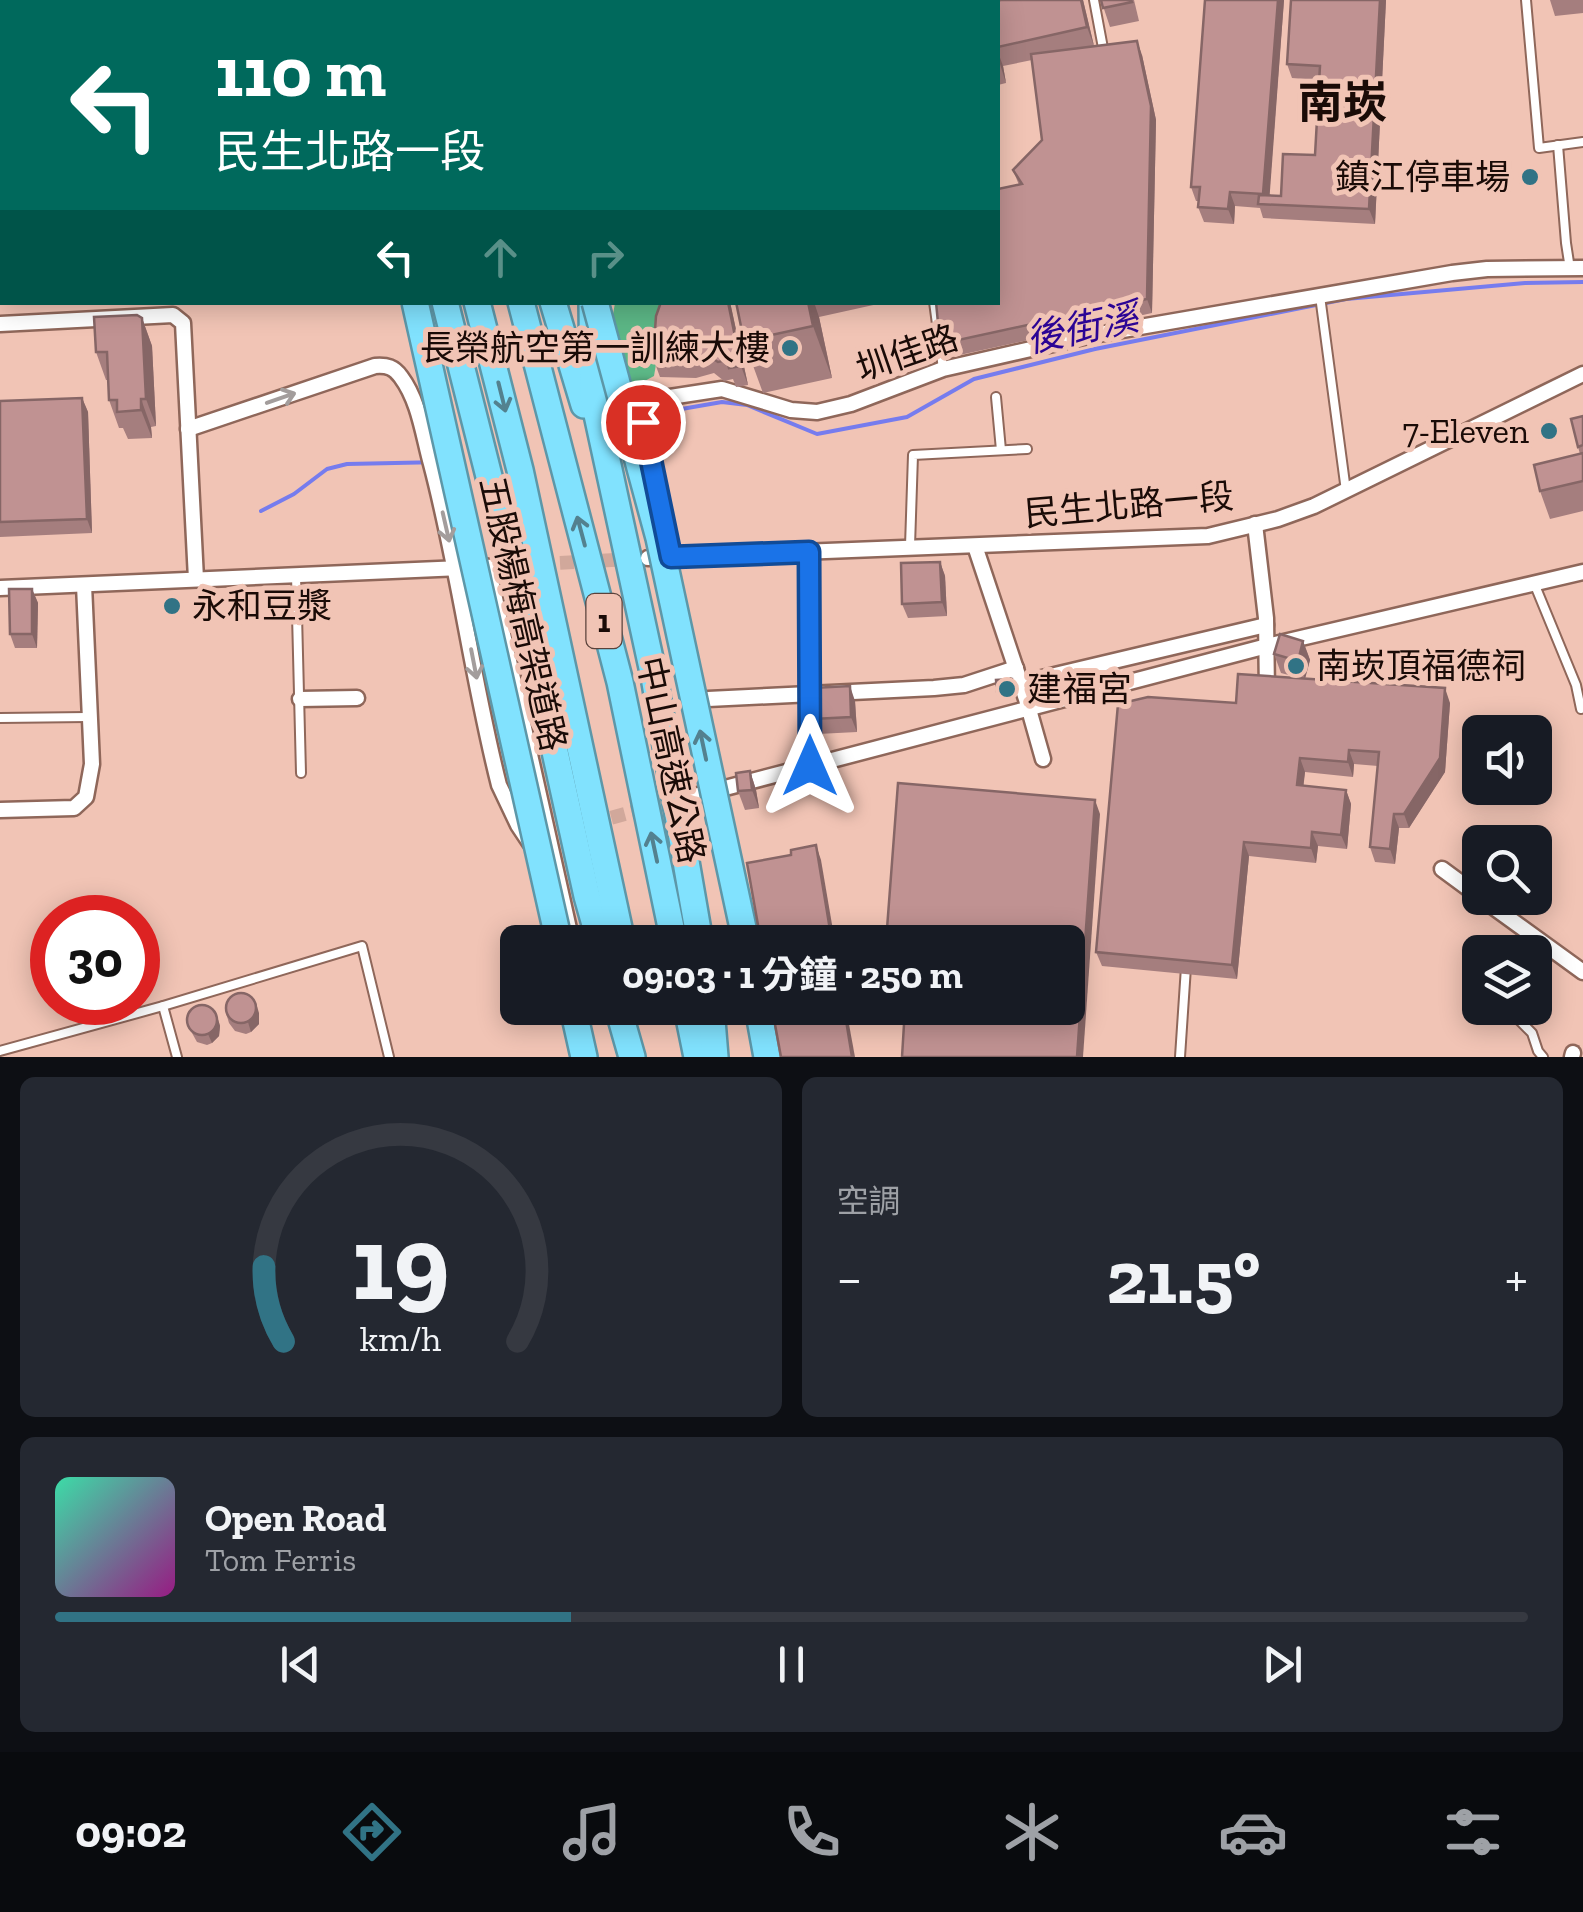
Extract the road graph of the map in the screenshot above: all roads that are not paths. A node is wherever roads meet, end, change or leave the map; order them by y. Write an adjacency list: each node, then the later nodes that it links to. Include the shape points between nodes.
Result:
1 (1094, 0): 3 (lane)
2 (1526, 0): 5 (lane, via 1539,148)
3 (1103, 48)
4 (1583, 142): 5 (lane)
5 (1558, 145): 6 (lane, via 1566,243)
6 (1577, 268): 7 (street, 圳佳路, via 1452,273)
7 (1321, 303): 19 (street, 圳佳路, via 1088,336); 26 (lane)
8 (416, 305): 65 (highway, 五股楊梅高架道路, bridge)
9 (431, 305): 18 (highway)
10 (443, 305): 18 (highway)
11 (479, 305): 68 (highway, 1, one-way to 68)
12 (522, 305): 69 (highway, 中山高速公路 / 1, one-way to 12, via 620,682)
13 (555, 305): 25 (highway)
14 (594, 305): 25 (highway, via 593,396)
15 (595, 305): 71 (highway, 1, one-way to 15, bridge, via 660,538)
16 (934, 305): 19 (lane)
17 (0, 324): 22 (street, via 173,315 183,323)
18 (459, 351): 67 (highway)
19 (942, 369): 31 (street, 圳佳路, via 817,412 722,389 647,403 642,416)
20 (1583, 374): 26 (street, 民生北路一段)
21 (996, 397): 24 (lane)
22 (188, 429): 35 (street, one-way to 35, via 383,365 399,373 417,411); 38 (street)
23 (1027, 449): 24 (lane)
24 (1000, 450): 29 (lane, via 912,455)
25 (607, 461): 70 (highway)
26 (1346, 491): 27 (street, 民生北路一段)
27 (1255, 524): 28 (street, 民生北路一段, via 1208,536); 42 (street)
28 (975, 546): 29 (street, 民生北路一段); 44 (street)
29 (910, 548): 30 (street, 民生北路一段)
30 (809, 552): 31 (street, 民生北路一段); 45 (street)
31 (671, 557): 32 (street, 民生北路一段)
32 (648, 558)
33 (488, 566): 34 (street); 35 (street); 59 (street)
34 (506, 566)
35 (456, 568): 37 (street); 60 (street, one-way to 60, via 500,786)
36 (1583, 572): 39 (street)
37 (296, 574): 38 (street); 48 (lane)
38 (196, 579): 40 (street)
39 (1534, 584): 43 (street); 49 (lane)
40 (84, 585): 41 (street); 53 (street)
41 (0, 588)
42 (1266, 625): 43 (street); 44 (street)
43 (1268, 646): 50 (street); 51 (street)
44 (1018, 676): 45 (street); 50 (street)
45 (810, 694): 47 (street); 55 (street)
46 (358, 698): 48 (street)
47 (708, 699)
48 (300, 700): 56 (lane)
49 (1582, 708)
50 (1029, 709): 54 (street); 55 (street)
51 (1266, 712)
52 (0, 718): 53 (lane)
53 (88, 718): 58 (street, via 92,764 86,797 74,808)
54 (1042, 758)
55 (810, 766): 57 (street)
56 (301, 773)
57 (687, 798)
58 (0, 810)
59 (556, 832): 60 (street); 62 (street)
60 (528, 840): 62 (street)
61 (1442, 869): 63 (street)
62 (560, 884): 66 (street)
63 (1462, 884)
64 (1505, 915): 73 (street)
65 (555, 925)
66 (568, 925)
67 (595, 925)
68 (618, 925)
69 (670, 925)
70 (697, 925)
71 (742, 925)
72 (1186, 962): 93 (lane)
73 (1583, 972)
74 (163, 1006): 83 (lane); 84 (lane); 85 (lane, via 362,946)
75 (577, 1025): 86 (highway)
76 (588, 1025): 87 (street)
77 (623, 1025): 88 (highway)
78 (639, 1025): 89 (highway)
79 (691, 1025): 90 (highway)
80 (711, 1025): 91 (highway)
81 (761, 1025): 92 (highway)
82 (1525, 1025): 94 (lane)
83 (0, 1051)
84 (176, 1057)
85 (389, 1057)
86 (584, 1057)
87 (595, 1057)
88 (632, 1057)
89 (646, 1057)
90 (698, 1057)
91 (714, 1057)
92 (767, 1057)
93 (1180, 1057)
94 (1543, 1057)

